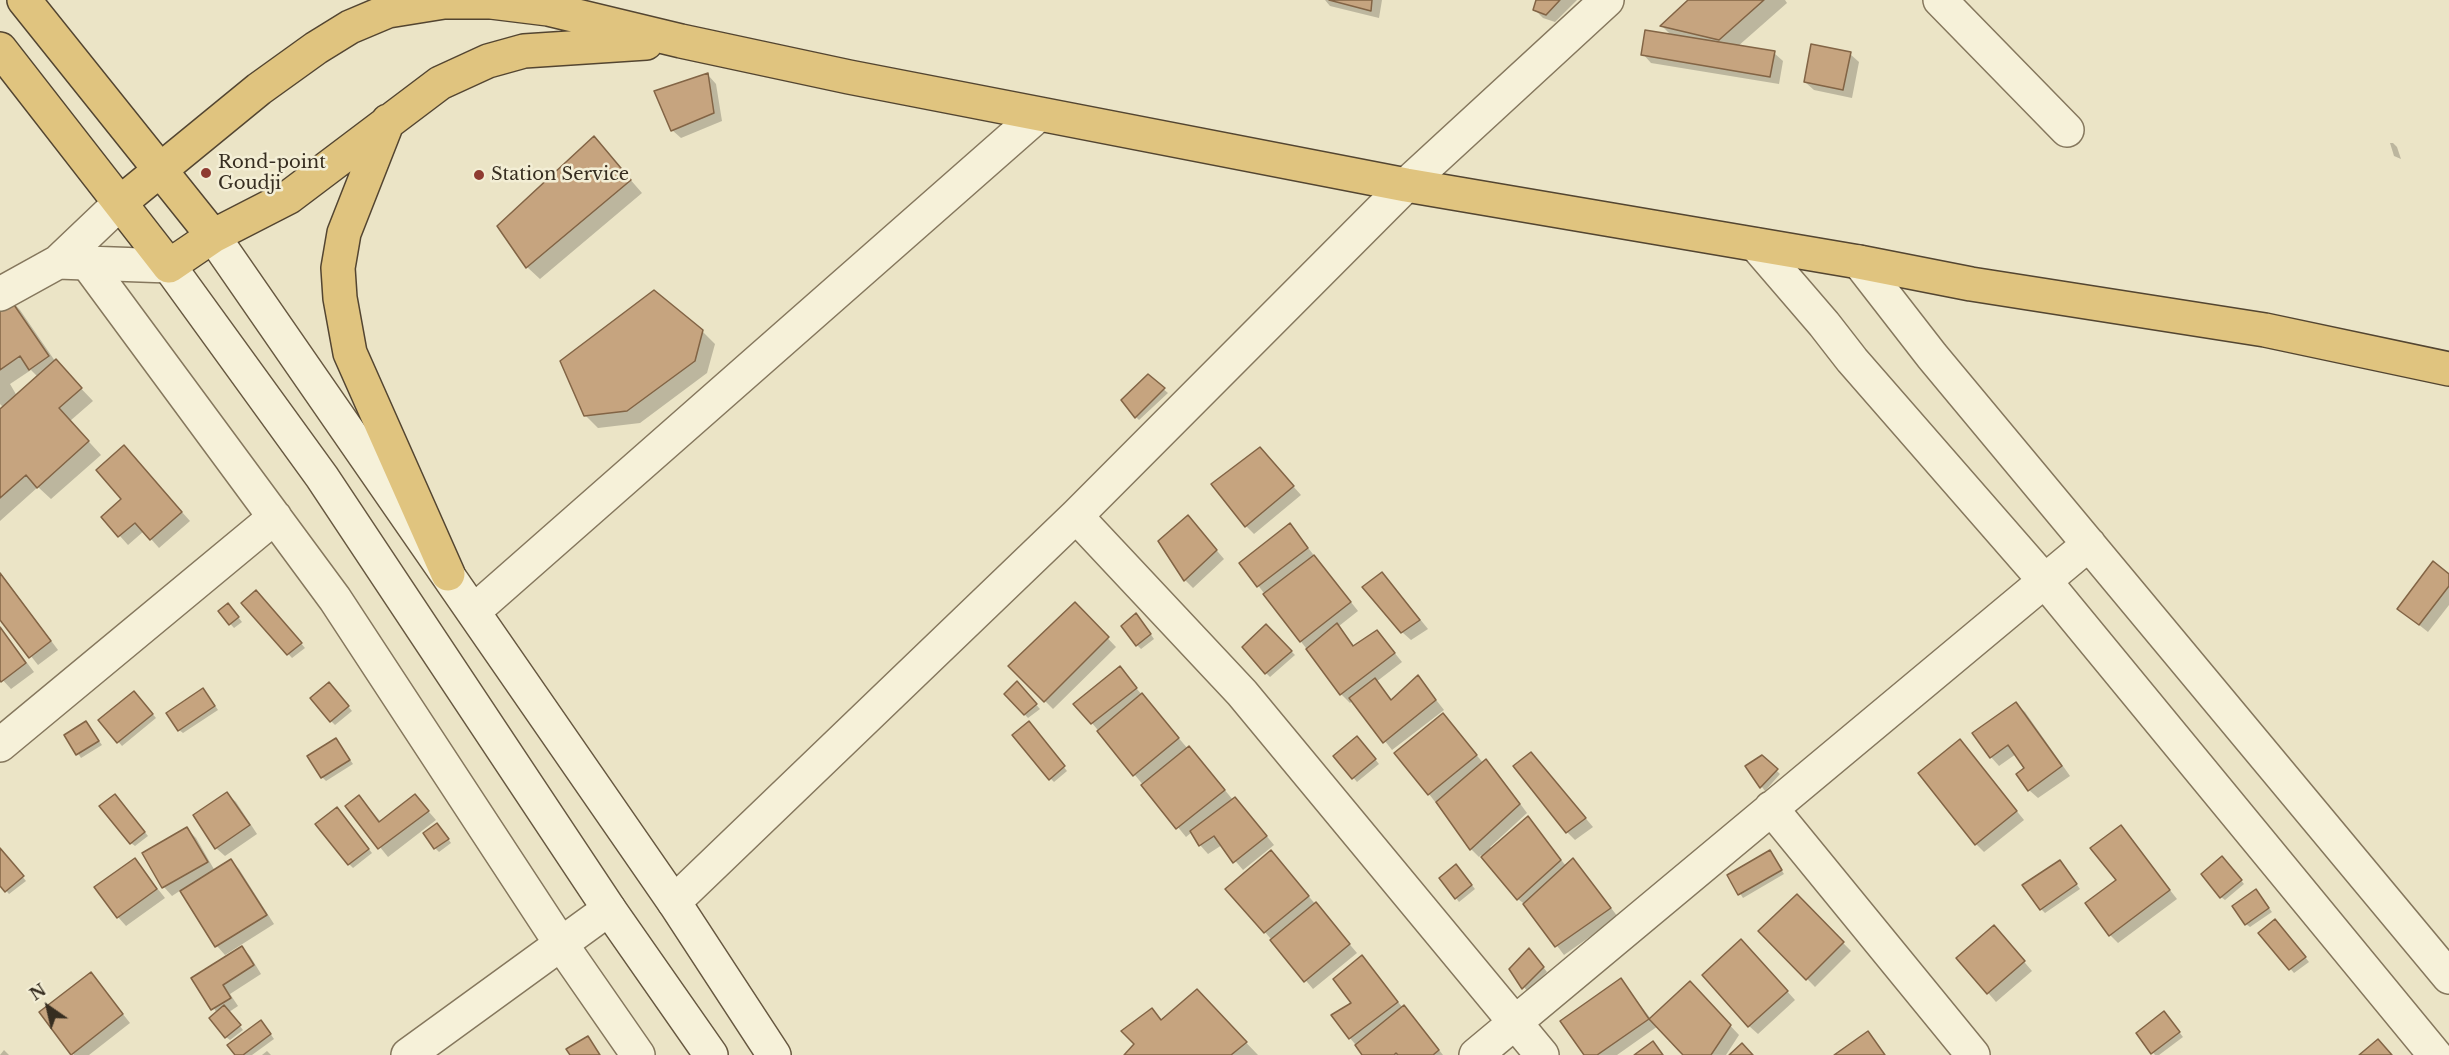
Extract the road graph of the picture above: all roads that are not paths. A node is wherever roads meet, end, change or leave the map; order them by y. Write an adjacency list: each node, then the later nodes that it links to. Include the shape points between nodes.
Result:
1 (24, 0): 11 (highway)
2 (1607, 0): 12 (street)
3 (1940, 0): 10 (street)
4 (486, 1): 5 (highway); 11 (highway, via 444,2 388,11 350,27 259,89)
5 (573, 7): 6 (highway)
6 (681, 41): 8 (highway); 9 (highway, via 524,51 488,61 440,83)
7 (0, 49): 13 (highway)
8 (1038, 114): 12 (highway); 26 (street)
9 (388, 121): 14 (highway, via 289,197); 24 (highway, via 344,233 338,268 340,298 350,353)
10 (2067, 130)
11 (161, 171): 13 (highway); 14 (highway)
12 (1406, 184): 15 (highway); 21 (street)
13 (121, 202): 16 (street); 18 (highway)
14 (213, 236): 18 (highway); 24 (street)
15 (1756, 245): 17 (highway); 25 (street)
16 (73, 262): 18 (street); 19 (street); 22 (street)
17 (1859, 262): 20 (highway, via 1971,284 2265,330); 23 (street)
18 (169, 267): 30 (street, via 322,477)
19 (0, 294)
20 (2449, 369)
21 (1076, 516): 29 (street); 33 (street, via 1242,693)
22 (275, 517): 27 (street); 31 (street, via 335,600)
23 (2089, 544): 25 (street); 32 (street)
24 (448, 574): 26 (street)
25 (2044, 580): 28 (street); 41 (street)
26 (474, 611): 29 (street)
27 (0, 745)
28 (1771, 808): 33 (street); 40 (street)
29 (674, 902): 37 (street)
30 (609, 909): 31 (street); 36 (street)
31 (561, 944): 34 (street); 35 (street)
32 (2449, 977)
33 (1515, 1023): 38 (street); 39 (street)
34 (408, 1055)
35 (638, 1055)
36 (711, 1055)
37 (774, 1055)
38 (1476, 1055)
39 (1542, 1055)
40 (1973, 1055)
41 (2435, 1055)

